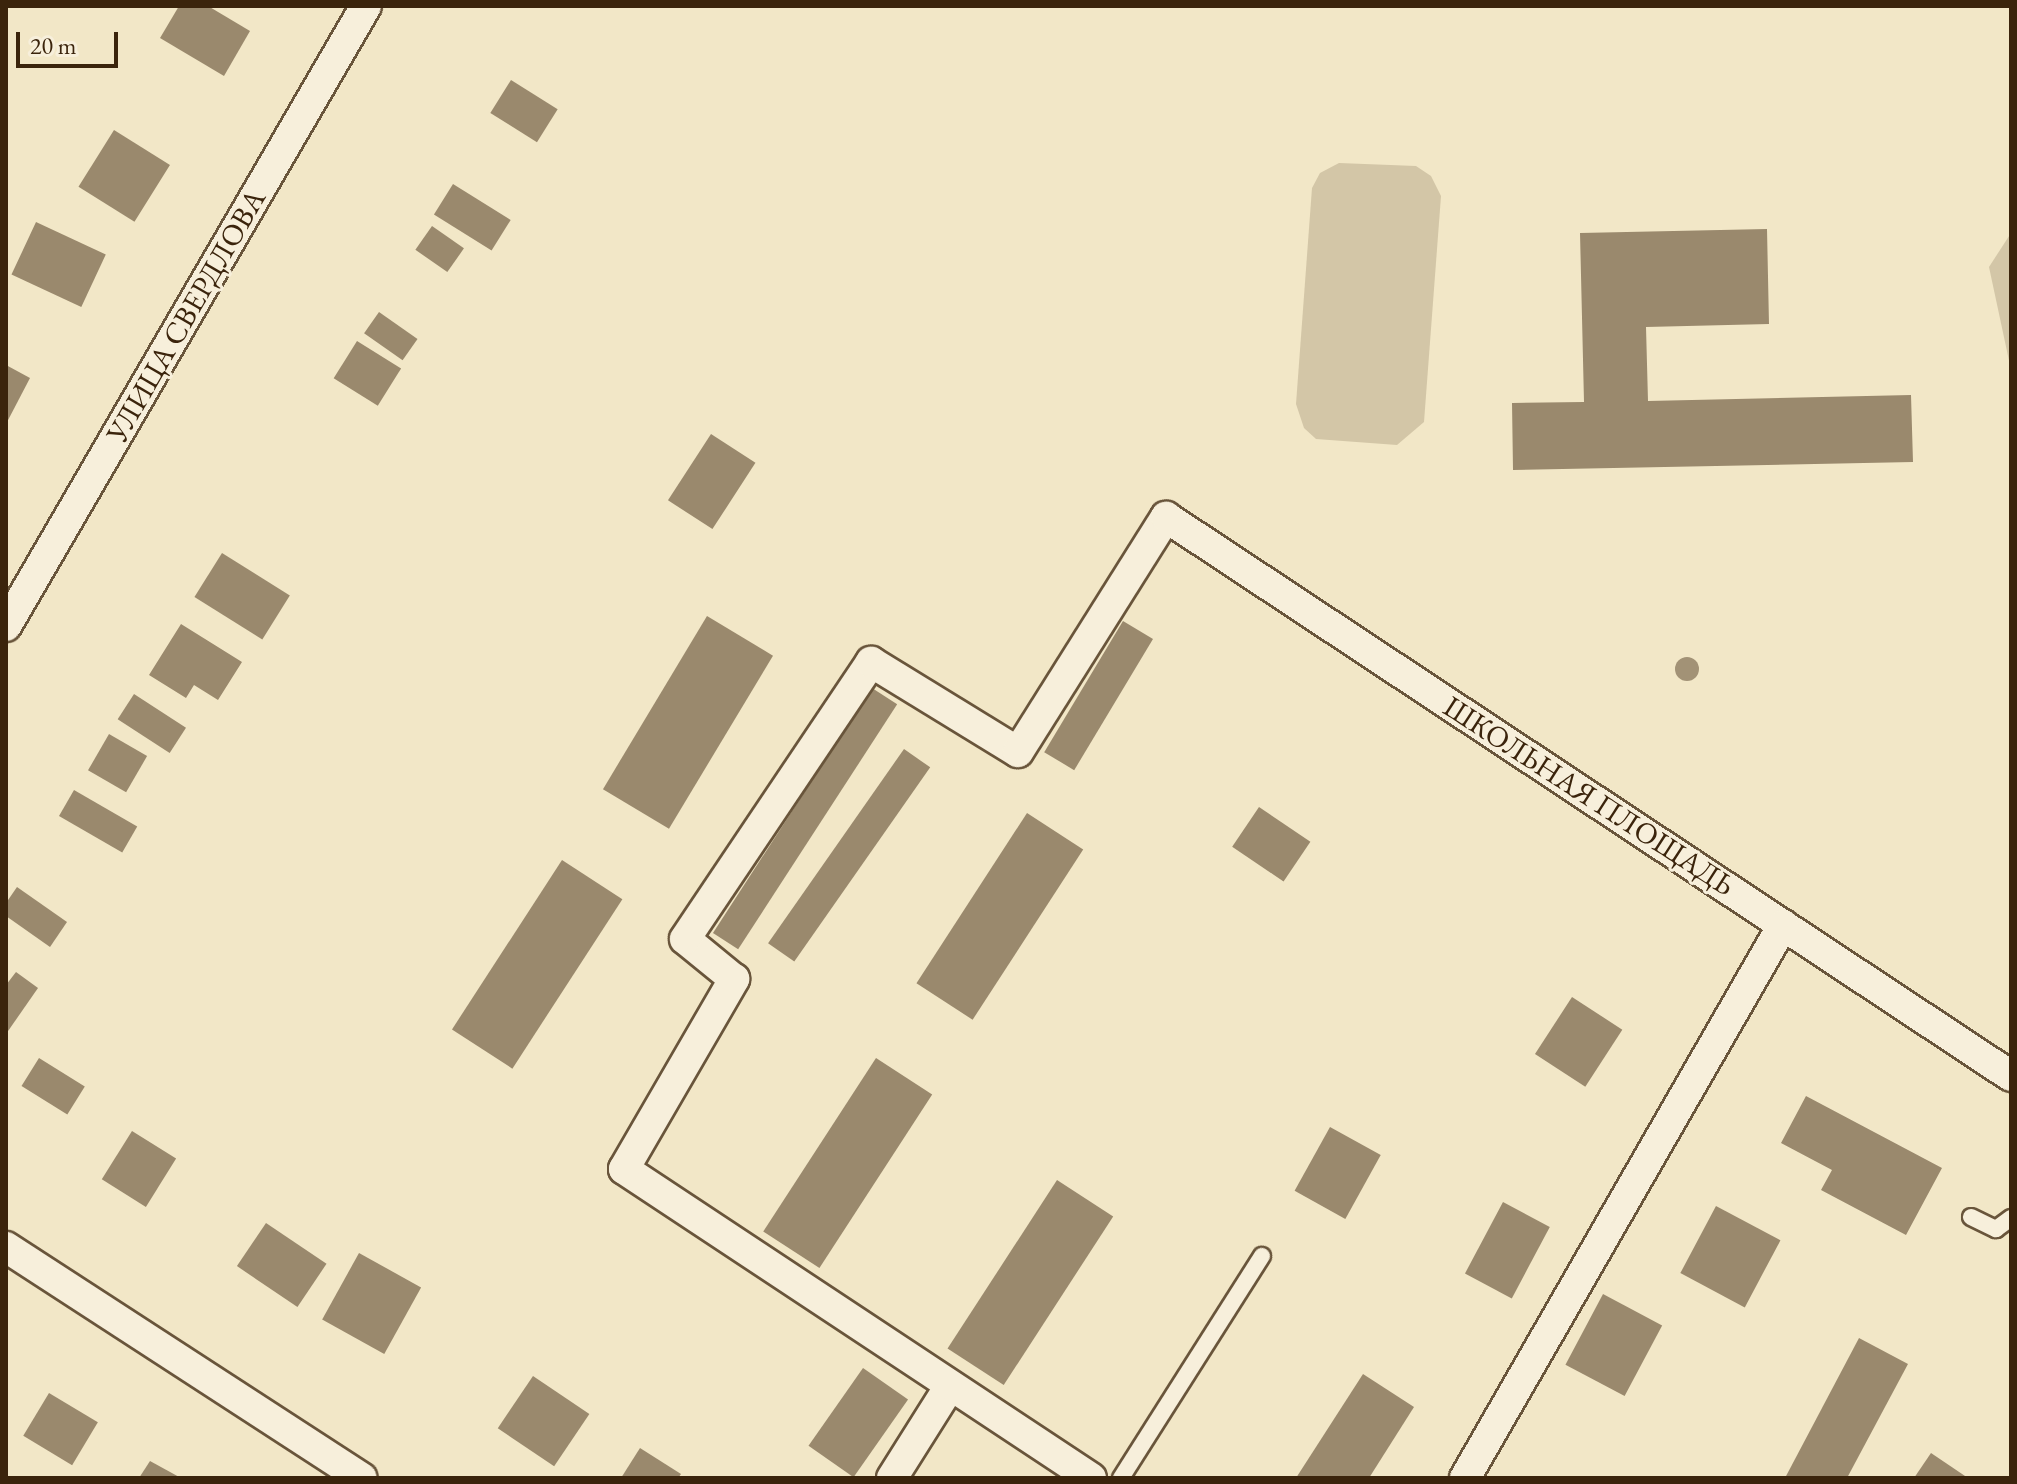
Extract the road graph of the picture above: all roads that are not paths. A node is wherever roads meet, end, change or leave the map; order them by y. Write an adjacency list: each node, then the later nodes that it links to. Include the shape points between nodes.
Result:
1 (366, 6): 2 (street, УЛИЦА СВЕРДЛОВА)
2 (6, 626)
3 (1783, 925): 4 (street, ШКОЛЬНАЯ ПЛОЩАДЬ); 9 (street, ШКОЛЬНАЯ ПЛОЩАДЬ, via 1166,517 1018,752 871,662 685,939 734,979 624,1169); 14 (street)
4 (2011, 1076)
5 (1971, 1217): 6 (lane, via 1996,1229)
6 (2011, 1218)
7 (6, 1247): 10 (street)
8 (1262, 1256): 13 (lane)
9 (950, 1386): 11 (street); 12 (street)
10 (362, 1478)
11 (892, 1478)
12 (1091, 1478)
13 (1121, 1478)
14 (1465, 1478)

